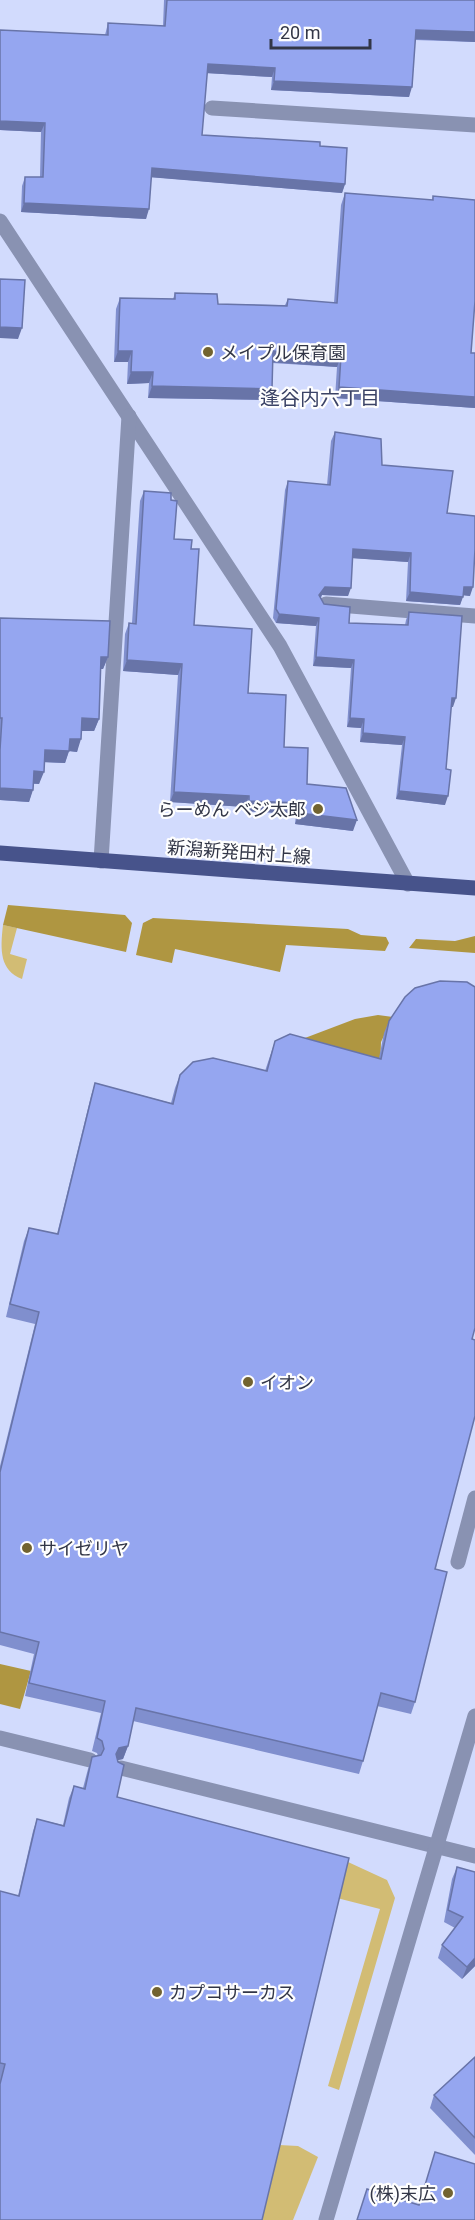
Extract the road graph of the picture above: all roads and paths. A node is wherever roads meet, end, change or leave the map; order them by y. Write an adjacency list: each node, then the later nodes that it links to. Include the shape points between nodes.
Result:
1 (212, 108): 2 (street)
2 (475, 125)
3 (0, 221): 4 (street)
4 (129, 416): 8 (street); 9 (street, via 280,646)
5 (326, 604): 6 (street)
6 (475, 616)
7 (0, 854): 8 (main road, 新潟新発田村上線)
8 (101, 861): 9 (main road, 新潟新発田村上線)
9 (408, 884): 10 (main road, 新潟新発田村上線)
10 (475, 888)
11 (475, 1498): 12 (street)
12 (458, 1562)
13 (475, 1716): 17 (street)
14 (0, 1738): 15 (street)
15 (90, 1760)
16 (122, 1768): 17 (street)
17 (435, 1845): 18 (street); 19 (street)
18 (475, 1856)
19 (326, 2220)

